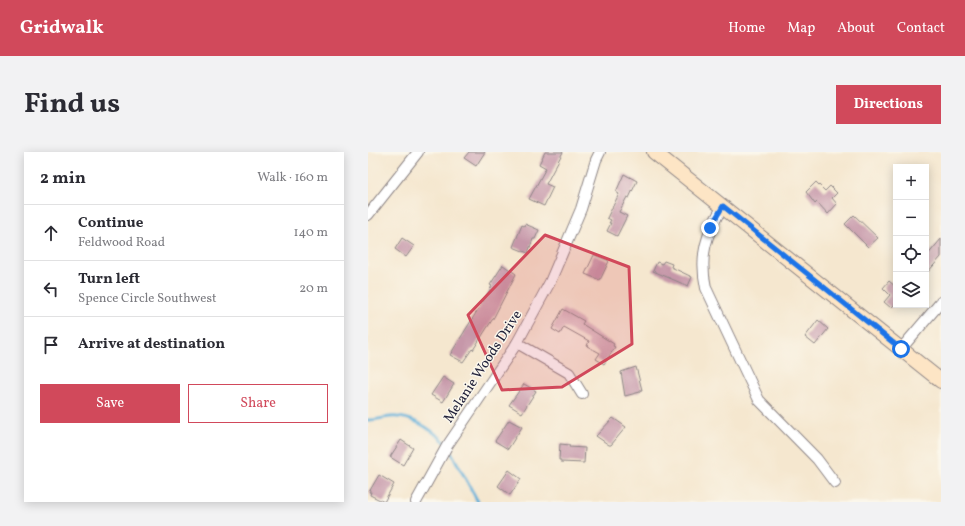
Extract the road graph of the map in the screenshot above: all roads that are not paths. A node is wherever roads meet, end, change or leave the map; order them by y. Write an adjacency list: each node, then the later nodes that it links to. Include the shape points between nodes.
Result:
1 (418, 152): 5 (street)
2 (600, 152): 7 (street, Melanie Woods Drive, via 550,282)
3 (654, 152): 4 (street)
4 (723, 206): 8 (street); 11 (street, via 710,228 703,255 702,272 706,288 759,400 817,459)
5 (368, 215)
6 (941, 302): 8 (street)
7 (517, 343): 10 (street, via 569,373); 12 (street, Melanie Woods Drive, via 447,446)
8 (901, 349): 9 (street)
9 (941, 381)
10 (582, 394)
11 (835, 483)
12 (416, 502)

